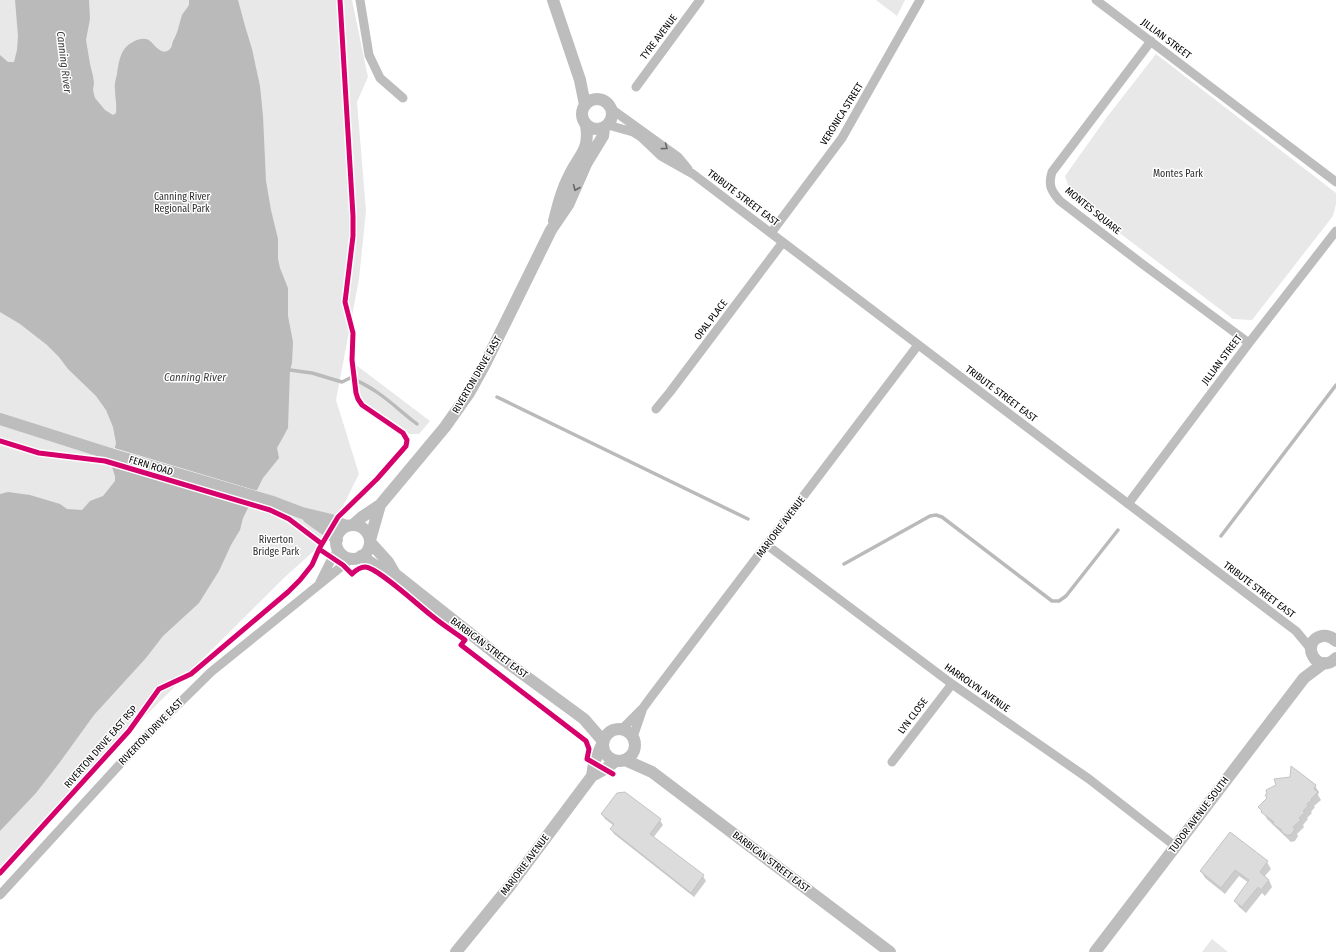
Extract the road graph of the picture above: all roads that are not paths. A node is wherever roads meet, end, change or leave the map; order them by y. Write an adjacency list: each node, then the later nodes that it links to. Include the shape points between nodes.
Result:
1 (360, 0): 9 (street, via 369,55 380,78)
2 (552, 0): 7 (street, RIVERTON DRIVE EAST)
3 (700, 0): 8 (street, TYRE AVENUE)
4 (920, 0): 19 (street, VERONICA STREET, via 842,138)
5 (1096, 0): 6 (street, JILLIAN STREET)
6 (1151, 41): 16 (street, JILLIAN STREET); 21 (street, MONTES SQUARE, via 1052,172 1050,185 1060,201)
7 (580, 80): 10 (street, RIVERTON DRIVE EAST); 11 (street, RIVERTON DRIVE EAST)
8 (636, 87)
9 (403, 98)
10 (597, 99): 11 (street); 12 (street, RIVERTON DRIVE EAST, via 604,101)
11 (585, 105): 13 (street, RIVERTON DRIVE EAST, via 582,117)
12 (610, 108): 14 (street, RIVERTON DRIVE EAST, via 612,117); 15 (street, TRIBUTE STREET EAST, one-way to 15, via 678,157)
13 (586, 125): 14 (street, via 594,130); 17 (street, RIVERTON DRIVE EAST, via 588,137 584,152 562,192)
14 (606, 126): 15 (street, TRIBUTE STREET EAST, via 633,132 661,156); 17 (street, RIVERTON DRIVE EAST, one-way to 17, via 568,205)
15 (693, 174): 19 (street, TRIBUTE STREET EAST)
16 (1336, 182)
17 (552, 230): 26 (street, RIVERTON DRIVE EAST, via 469,392 445,427)
18 (1336, 231): 21 (street, JILLIAN STREET)
19 (771, 233): 20 (street, TRIBUTE STREET EAST)
20 (784, 242): 22 (street, TRIBUTE STREET EAST); 23 (street, OPAL PLACE)
21 (1249, 343): 25 (street, JILLIAN STREET)
22 (918, 345): 25 (street, TRIBUTE STREET EAST); 31 (street, MARJORIE AVENUE)
23 (656, 409)
24 (0, 419): 27 (street, FERN ROAD)
25 (1128, 504): 35 (street, TRIBUTE STREET EAST)
26 (380, 505): 28 (street, RIVERTON DRIVE EAST); 29 (street, RIVERTON DRIVE EAST)
27 (302, 513): 28 (street, FERN ROAD); 30 (street, FERN ROAD, via 329,532)
28 (350, 526): 29 (street, via 363,528); 30 (street, RIVERTON DRIVE EAST, via 340,532)
29 (370, 541): 32 (street, RIVERTON DRIVE EAST, via 366,553); 33 (street, BARBICAN STREET EAST)
30 (338, 545): 32 (street, via 346,557); 34 (street, RIVERTON DRIVE EAST)
31 (767, 545): 40 (street, HARROLYN AVENUE); 41 (street, MARJORIE AVENUE)
32 (356, 557): 33 (street, BARBICAN STREET EAST); 34 (street, RIVERTON DRIVE EAST)
33 (395, 574): 42 (street, BARBICAN STREET EAST, via 501,658)
34 (318, 585): 51 (street, RIVERTON DRIVE EAST, via 211,672 143,739)
35 (1296, 631): 36 (street, TRIBUTE STREET EAST); 37 (street, TRIBUTE STREET EAST)
36 (1329, 636): 37 (street, TUDOR AVENUE SOUTH, via 1313,642)
37 (1311, 652): 38 (street, TUDOR AVENUE SOUTH, via 1316,661); 39 (street, TUDOR AVENUE SOUTH)
38 (1332, 662): 39 (street, TUDOR AVENUE SOUTH)
39 (1304, 678): 50 (street, TUDOR AVENUE SOUTH)
40 (952, 684): 47 (street, LYN CLOSE); 50 (street, HARROLYN AVENUE, via 1089,779)
41 (643, 708): 43 (street, MARJORIE AVENUE); 44 (street, MARJORIE AVENUE)
42 (584, 719): 43 (street, BARBICAN STREET EAST); 45 (street, BARBICAN STREET EAST)
43 (617, 729): 44 (street, via 630,733); 45 (street, MARJORIE AVENUE, via 608,732)
44 (634, 742): 46 (street, MARJORIE AVENUE, via 632,755); 48 (street, BARBICAN STREET EAST)
45 (603, 743): 46 (street, via 604,753 611,760); 49 (street, MARJORIE AVENUE, via 594,763)
46 (620, 760): 48 (street, BARBICAN STREET EAST); 49 (street, MARJORIE AVENUE)
47 (892, 762)
48 (652, 772): 53 (street, BARBICAN STREET EAST)
49 (592, 776): 52 (street, MARJORIE AVENUE, via 509,887)
50 (1175, 846): 54 (street, TUDOR AVENUE SOUTH)
51 (0, 895)
52 (456, 952)
53 (890, 952)
54 (1095, 952)

